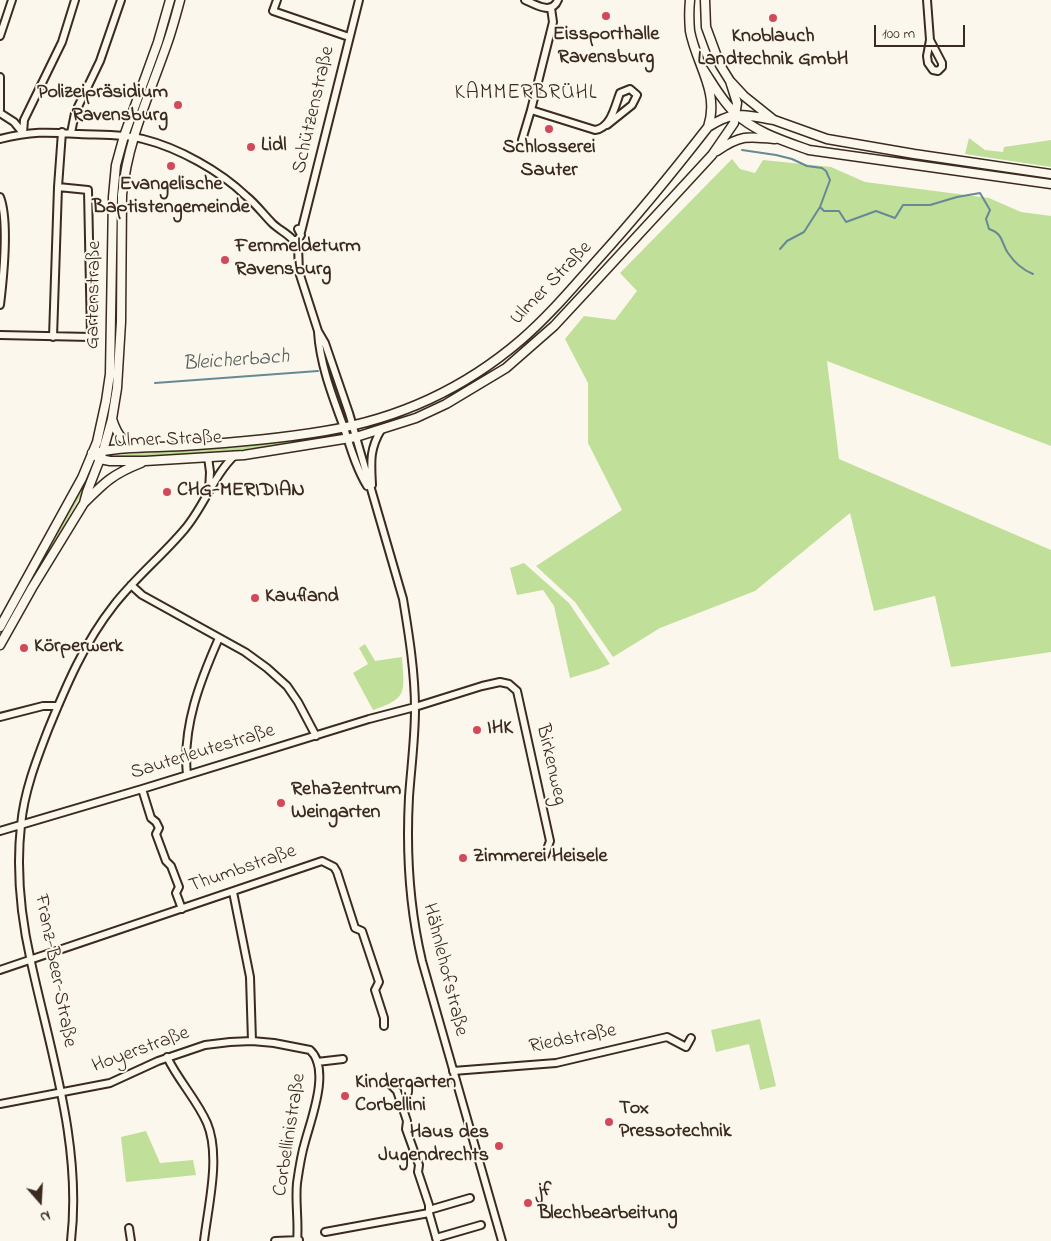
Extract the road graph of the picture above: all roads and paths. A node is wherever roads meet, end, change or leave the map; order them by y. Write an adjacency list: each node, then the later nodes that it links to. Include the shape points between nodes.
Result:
1 (12, 0): 14 (street)
2 (75, 0): 28 (street, via 62,42 24,120)
3 (121, 0): 29 (street, via 100,60 74,113)
4 (170, 0): 30 (main road, Gartenstraße)
5 (180, 0): 31 (main road, Gartenstraße, via 168,43)
6 (277, 0): 15 (street, via 273,11)
7 (359, 0): 15 (street, Schützenstraße)
8 (525, 0): 13 (street)
9 (558, 0): 13 (street)
10 (690, 0): 17 (main road, via 690,32)
11 (705, 0): 19 (main road, via 706,27 720,66)
12 (927, 0): 16 (street)
13 (551, 8): 21 (street, via 553,22)
14 (0, 36)
15 (349, 37): 40 (street, Schützenstraße)
16 (930, 40)
17 (703, 69): 23 (main road); 26 (main road, via 712,102)
18 (0, 77): 20 (street)
19 (730, 81): 23 (main road, via 737,103); 24 (main road)
20 (1, 90): 22 (street)
21 (531, 110): 25 (street, via 595,130); 33 (street)
22 (0, 112): 28 (street)
23 (736, 114): 24 (main road); 26 (main road, Ulmer Straße); 34 (main road); 35 (main road, Ulmer Straße, via 729,132)
24 (774, 120): 36 (main road, via 800,131 844,142)
25 (607, 125): 25 (street, via 620,93 630,89 637,95 632,105)
26 (708, 127): 48 (main road, Ulmer Straße, via 633,220 522,339 498,359 441,394)
27 (62, 132): 28 (street); 29 (street); 38 (street)
28 (23, 133): 32 (street)
29 (71, 133): 30 (street)
30 (124, 136): 31 (street); 53 (main road, Gartenstraße, via 116,165 113,197 108,387 104,416)
31 (133, 138): 41 (street, via 164,146 224,178 247,196 273,224); 47 (main road, Gartenstraße, via 122,195 120,357)
32 (0, 139)
33 (522, 140)
34 (781, 140): 35 (main road, via 743,137); 37 (main road, via 809,150)
35 (712, 155): 50 (main road, Ulmer Straße, via 593,284 506,368 446,404)
36 (1051, 174)
37 (1051, 184)
38 (58, 188): 46 (street); 46 (street, via 88,190 91,337)
39 (0, 197): 43 (street, via 4,248)
40 (301, 229): 41 (street, via 295,228); 42 (street, via 302,235)
41 (288, 233): 42 (street)
42 (297, 242): 44 (street, via 299,272)
43 (0, 305)
44 (318, 331): 48 (street); 49 (street, via 326,377)
45 (0, 335): 46 (street)
46 (52, 337)
47 (113, 422): 52 (main road, via 128,442); 54 (main road, Gartenstraße)
48 (353, 426): 49 (main road, Ulmer Straße); 51 (street)
49 (344, 428): 51 (street); 52 (main road, Ulmer Straße)
50 (381, 430): 51 (main road, Ulmer Straße); 59 (street, via 371,451)
51 (352, 438): 55 (main road, Ulmer Straße); 59 (street)
52 (164, 447): 54 (main road, Ulmer Straße)
53 (92, 454): 54 (main road, Ulmer Straße); 62 (main road, Gartenstraße, via 73,496)
54 (101, 455): 57 (main road, Ulmer Straße, via 110,461); 60 (main road, Gartenstraße)
55 (235, 455): 56 (main road, Ulmer Straße); 58 (street, Franz-Beer-Straße, via 226,463)
56 (208, 457): 57 (main road, Ulmer Straße); 58 (street)
57 (145, 461): 60 (main road, via 110,478)
58 (209, 492): 61 (street, Franz-Beer-Straße, via 184,530)
59 (372, 494): 67 (street, Hähnlehofstraße, via 403,599)
60 (84, 503): 64 (main road)
61 (131, 585): 63 (street, via 142,595); 66 (street, Franz-Beer-Straße, via 79,658)
62 (0, 627)
63 (219, 638): 69 (street, via 245,652 287,686); 70 (street, via 197,693 188,739)
64 (0, 645)
65 (509, 684): 67 (street, Sauterleutestraße, via 500,682 482,686); 74 (street, Birkenweg, via 517,691 550,841)
66 (58, 706): 68 (street, via 43,706); 72 (street, Franz-Beer-Straße, via 35,763)
67 (415, 707): 69 (street, Sauterleutestraße); 85 (street, Hähnlehofstraße, via 408,837 410,895 422,961)
68 (0, 717)
69 (316, 736): 70 (street, Sauterleutestraße)
70 (188, 775): 71 (street, Sauterleutestraße)
71 (142, 790): 72 (street, Sauterleutestraße); 76 (street, via 151,818 159,828 156,834 166,861 179,886 176,893)
72 (20, 825): 73 (street, Sauterleutestraße); 77 (street, Franz-Beer-Straße, via 18,865)
73 (0, 831)
74 (545, 855)
75 (233, 892): 76 (street, Thumbstraße); 79 (street, Thumbstraße, via 322,861 334,867 355,928 362,931 379,982 376,990); 81 (street, via 250,977)
76 (182, 909): 77 (street, Thumbstraße)
77 (30, 961): 78 (street, Thumbstraße); 87 (street, Franz-Beer-Straße)
78 (0, 970)
79 (384, 1026)
80 (691, 1038): 85 (street, Riedstraße, via 686,1046 667,1037 556,1063)
81 (252, 1041): 82 (street, Hoyerstraße, via 205,1046); 84 (street, Hoyerstraße, via 310,1050)
82 (168, 1057): 87 (street, Hoyerstraße, via 110,1083); 98 (street, via 202,1113 213,1143)
83 (343, 1059): 84 (street, Corbellinistraße)
84 (317, 1062): 94 (street, Corbellinistraße, via 319,1089 297,1183)
85 (453, 1071): 100 (street, Hähnlehofstraße)
86 (390, 1084): 90 (street, via 397,1091 407,1121 406,1129 419,1165)
87 (61, 1092): 88 (street, Hoyerstraße); 96 (street, Franz-Beer-Straße, via 74,1193)
88 (0, 1104)
89 (470, 1198): 90 (street)
90 (429, 1211): 93 (street); 95 (street)
91 (481, 1225): 95 (street)
92 (129, 1228): 97 (street)
93 (325, 1232)
94 (298, 1240): 99 (street)
95 (437, 1240)
96 (71, 1241)
97 (131, 1241)
98 (204, 1241)
99 (275, 1241)
100 (502, 1241)

